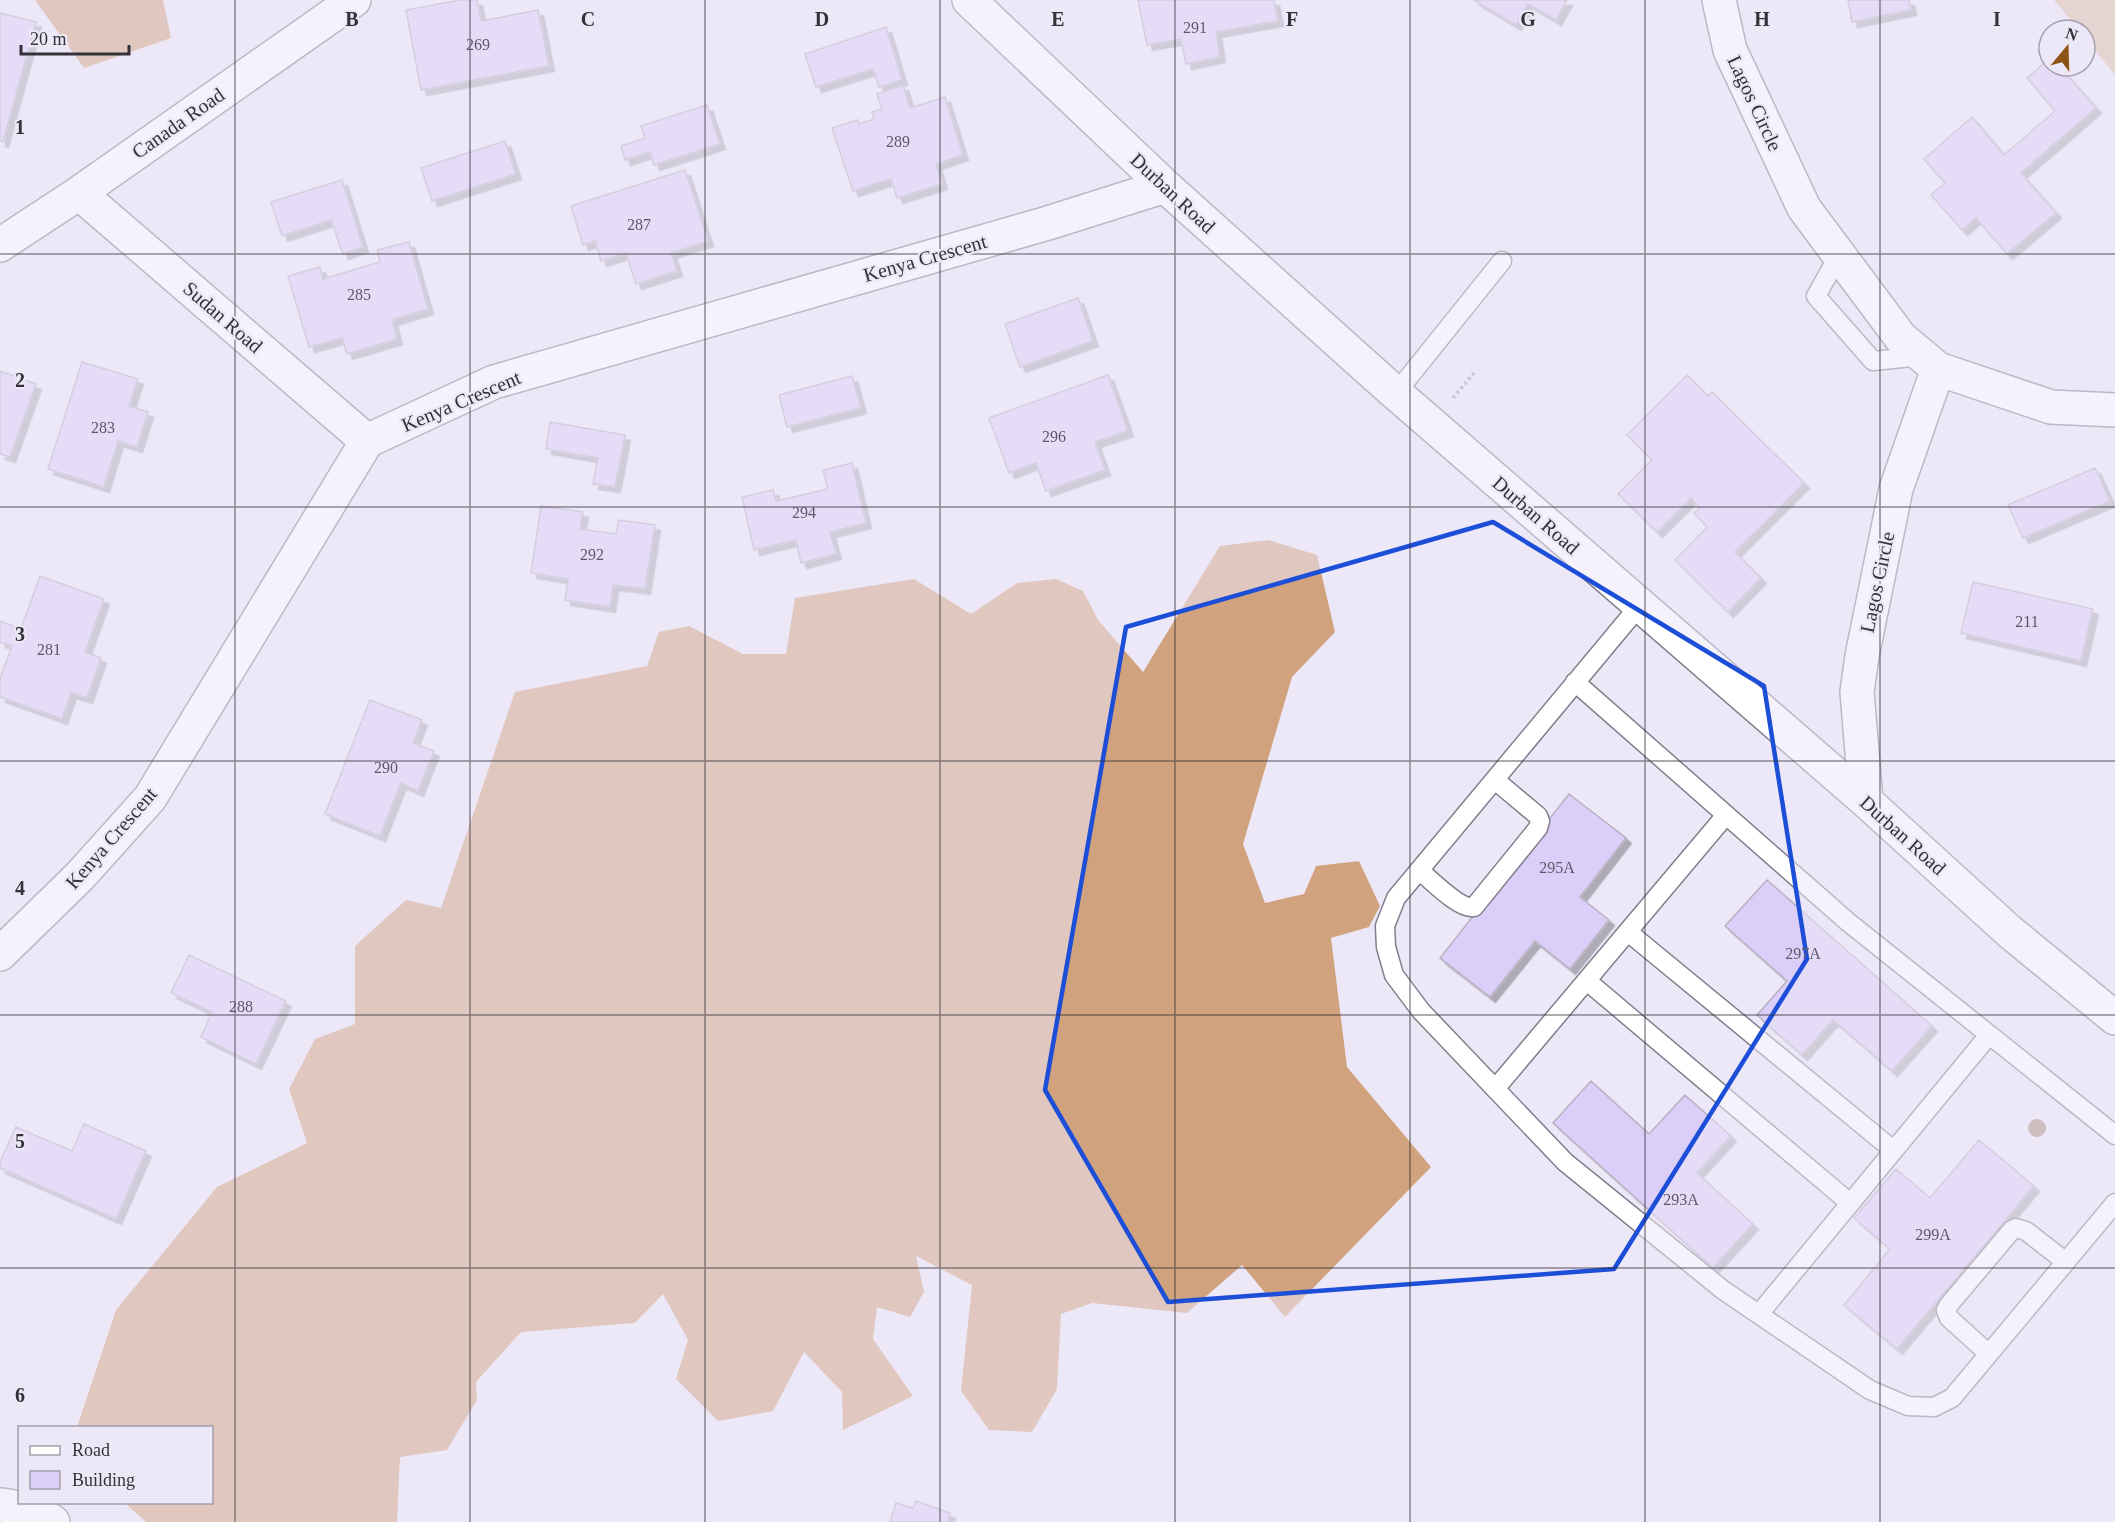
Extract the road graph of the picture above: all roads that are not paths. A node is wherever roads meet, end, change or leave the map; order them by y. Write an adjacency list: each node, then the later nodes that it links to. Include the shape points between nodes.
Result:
1 (354, 0): 5 (street, Canada Road)
2 (969, 0): 4 (street, Durban Road)
3 (1719, 0): 7 (street, Lagos Circle, via 1730,50 1804,208)
4 (1164, 186): 10 (street, Durban Road); 12 (street, Kenya Crescent, via 494,382)
5 (79, 193): 6 (street, Canada Road); 12 (street, Sudan Road)
6 (0, 245)
7 (1839, 255): 9 (street, Lagos Circle, via 1901,338); 9 (lane, via 1816,297 1873,361)
8 (1502, 261): 10 (lane)
9 (1930, 362): 11 (street, Lagos Circle, via 2051,407); 16 (street, Lagos Circle, via 1896,489 1862,656 1857,692)
10 (1396, 393): 13 (street, Durban Road)
11 (2115, 411)
12 (367, 441): 20 (street, Kenya Crescent, via 150,798 80,876)
13 (1640, 605): 14 (lane); 16 (street, Durban Road)
14 (1575, 682): 15 (lane); 17 (lane)
15 (1495, 780): 18 (lane); 18 (lane, via 1540,821 1474,907 1460,904)
16 (1866, 801): 22 (street, Durban Road, via 2010,932)
17 (1726, 815): 19 (lane); 23 (lane, via 1848,922)
18 (1419, 870): 24 (lane, via 1396,898 1385,926 1394,975 1421,1011)
19 (1628, 932): 21 (lane); 26 (lane)
20 (0, 954)
21 (1587, 981): 24 (lane); 27 (lane)
22 (2115, 1018)
23 (1989, 1035): 25 (lane); 26 (lane)
24 (1495, 1089): 30 (lane, via 1565,1162)
25 (2115, 1135)
26 (1893, 1150): 27 (lane)
27 (1850, 1203): 30 (lane)
28 (2115, 1203): 29 (lane)
29 (2066, 1262): 31 (lane); 31 (lane, via 2026,1231 2016,1228 1948,1306 1949,1318)
30 (1759, 1314): 31 (lane, via 1870,1390 1908,1406 1934,1407 1952,1398)
31 (1989, 1354)
32 (12, 1507): 33 (street)
33 (53, 1522)

